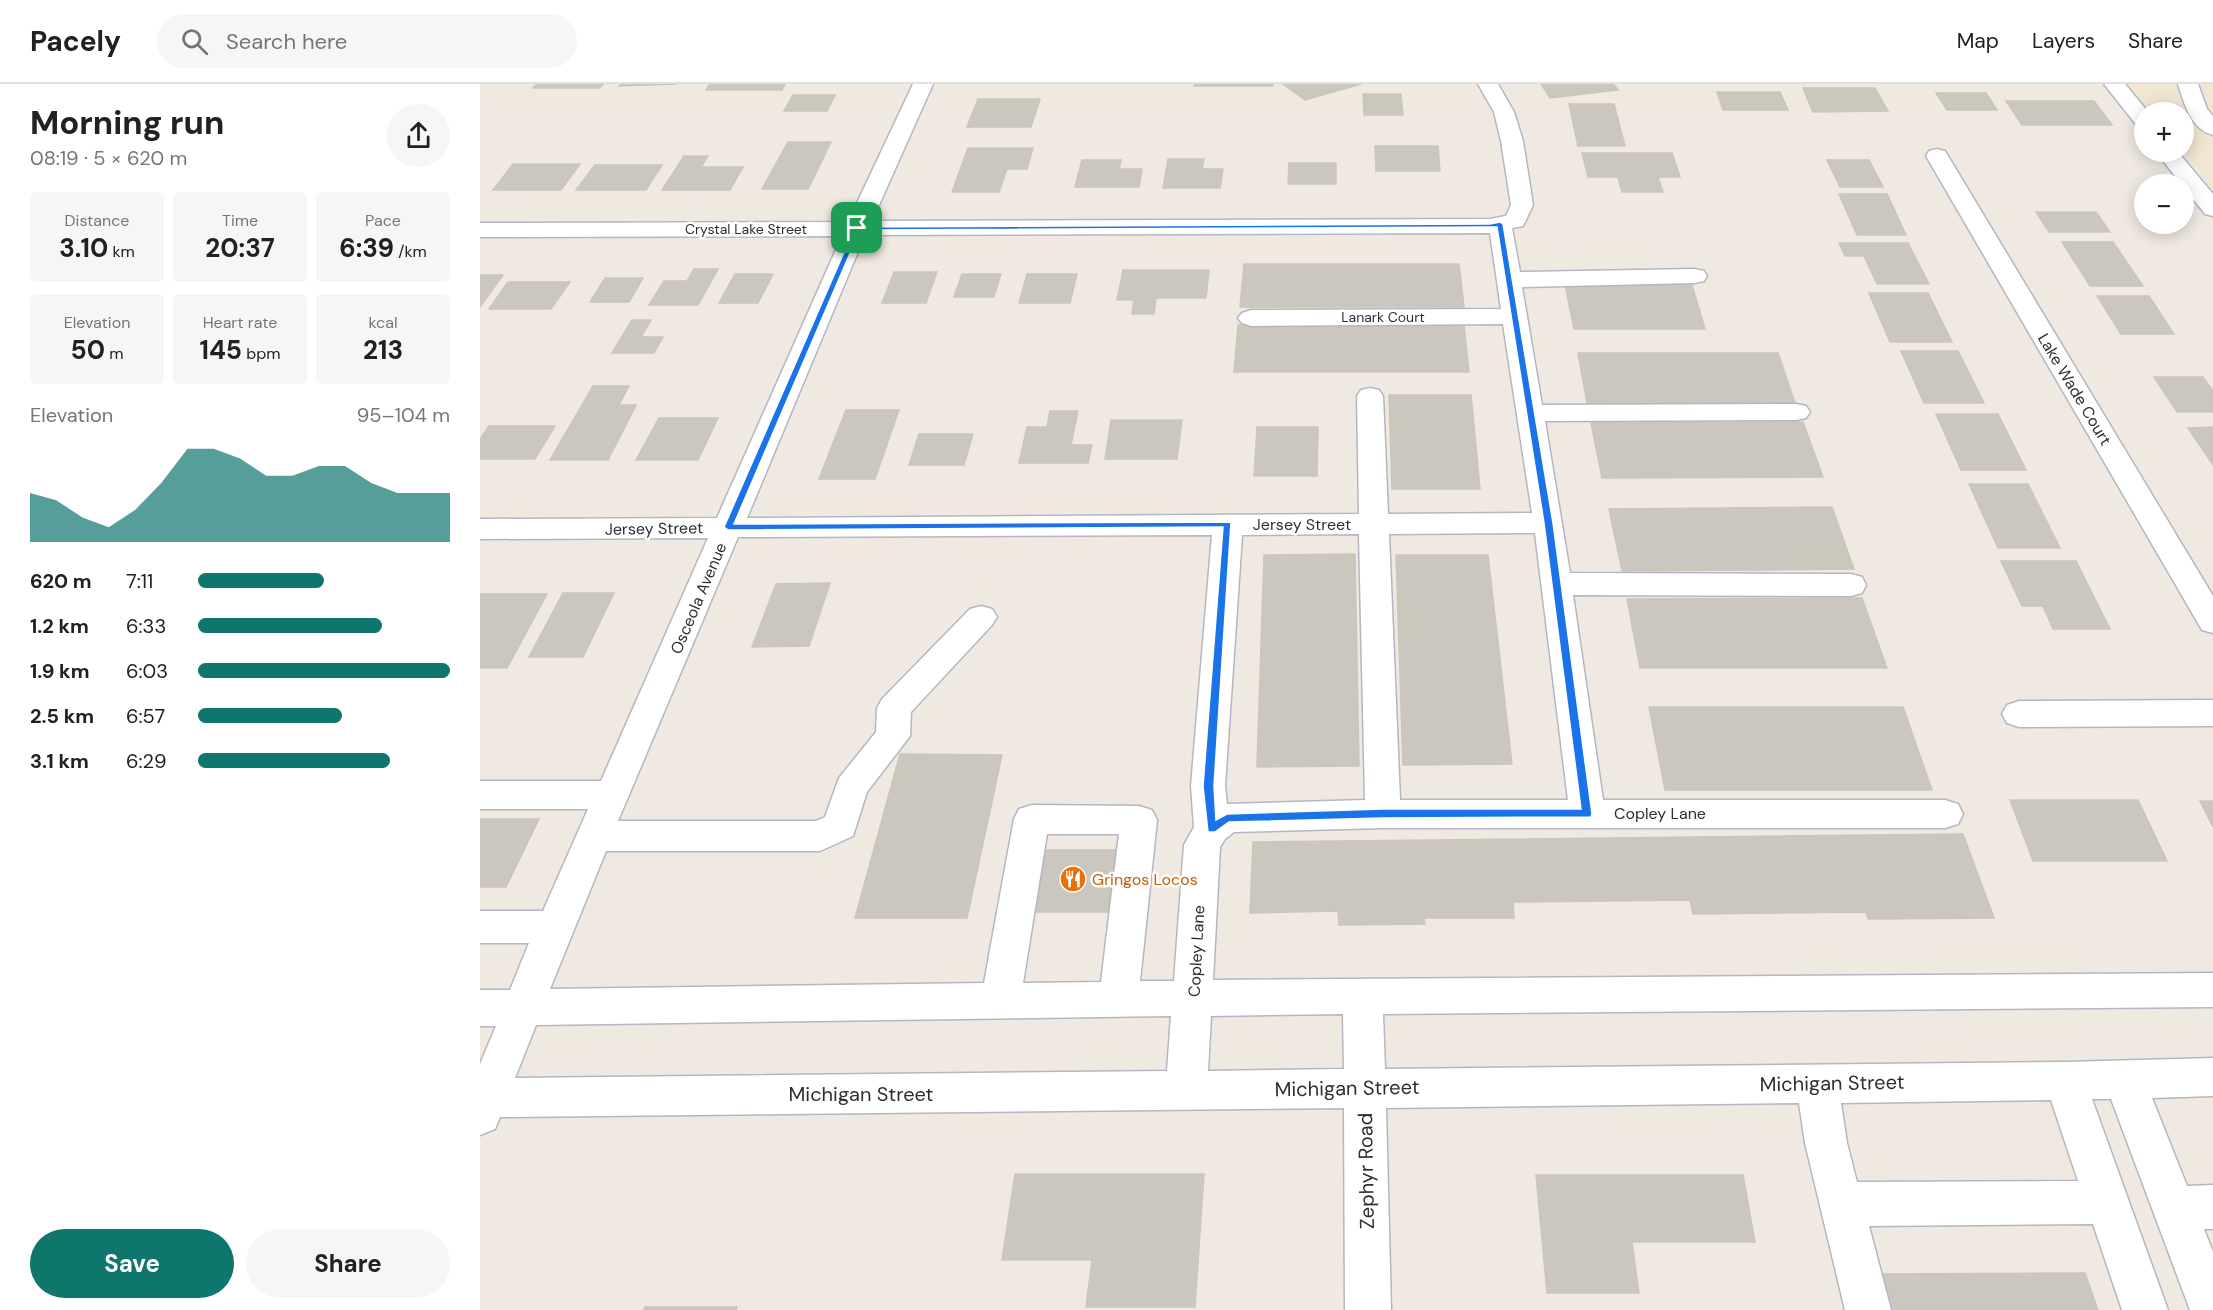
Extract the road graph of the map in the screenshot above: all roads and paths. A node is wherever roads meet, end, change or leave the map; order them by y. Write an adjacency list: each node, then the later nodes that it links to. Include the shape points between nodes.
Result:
1 (922, 84): 11 (street, Osceola Avenue)
2 (1488, 84): 10 (street, via 1504,112 1522,205)
3 (2114, 84): 5 (street)
4 (2188, 84): 6 (street, via 2197,111)
5 (2134, 109)
6 (2213, 129)
7 (1937, 156): 28 (street, Lake Wade Court)
8 (2175, 162): 9 (street)
9 (2213, 209)
10 (1507, 222): 11 (street, Crystal Lake Street, via 1490,226); 14 (street)
11 (857, 228): 12 (street, Crystal Lake Street); 23 (street, Osceola Avenue)
12 (480, 230)
13 (1695, 276): 14 (street)
14 (1509, 280): 15 (street)
15 (1515, 316): 16 (street, Lanark Court); 19 (street)
16 (1251, 318)
17 (1370, 396): 22 (street)
18 (1796, 412): 19 (street)
19 (1531, 413): 20 (street)
20 (1548, 523): 22 (street, Jersey Street); 25 (street)
21 (1228, 524): 22 (street, Jersey Street); 23 (street, Jersey Street); 36 (street, via 1209,786)
22 (1375, 524): 33 (street)
23 (728, 527): 24 (street, Jersey Street); 32 (street, Osceola Avenue)
24 (480, 529)
25 (1556, 584): 26 (street); 34 (street)
26 (1851, 585)
27 (981, 617): 37 (street, via 894,708 893,736 851,788 840,826 820,836)
28 (2213, 622)
29 (2213, 713): 30 (street)
30 (2019, 714)
31 (480, 795): 32 (street)
32 (612, 795): 37 (street, Osceola Avenue)
33 (1383, 814): 34 (street, Copley Lane); 36 (street, Copley Lane, via 1227,818)
34 (1587, 814): 35 (street, Copley Lane)
35 (1945, 814)
36 (1212, 829): 42 (street, Copley Lane, via 1202,845)
37 (595, 836): 39 (street, Osceola Avenue)
38 (480, 927): 39 (street)
39 (555, 927): 45 (street, Osceola Avenue)
40 (2213, 990): 41 (street)
41 (1363, 997): 42 (street); 51 (street, Zephyr Road)
42 (1193, 998): 43 (street); 52 (street, Copley Lane)
43 (1118, 999): 44 (street); 44 (street, via 1139,820 1032,819)
44 (1000, 1001): 45 (street)
45 (522, 1007): 46 (street); 53 (street, Osceola Avenue)
46 (480, 1008)
47 (2213, 1077): 48 (street, Michigan Street)
48 (2124, 1080): 49 (street, Michigan Street); 56 (street)
49 (2065, 1081): 50 (street, Michigan Street); 54 (street)
50 (1817, 1083): 51 (street, Michigan Street); 55 (street)
51 (1365, 1088): 52 (street, Michigan Street); 57 (street, Zephyr Road)
52 (1186, 1092): 53 (street, Michigan Street)
53 (482, 1104)
54 (2108, 1202): 55 (street); 59 (street)
55 (1841, 1204): 58 (street)
56 (2193, 1207): 60 (street)
57 (1368, 1310)
58 (1868, 1310)
59 (2145, 1310)
60 (2212, 1310)

